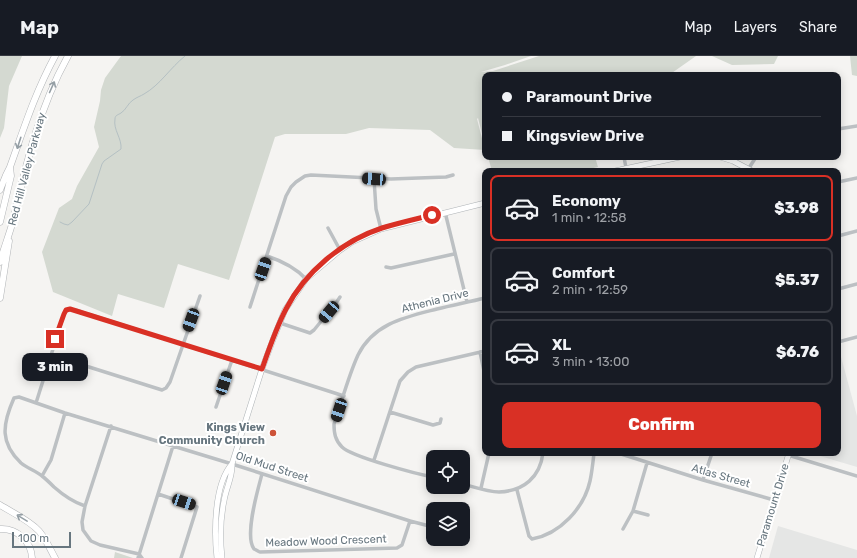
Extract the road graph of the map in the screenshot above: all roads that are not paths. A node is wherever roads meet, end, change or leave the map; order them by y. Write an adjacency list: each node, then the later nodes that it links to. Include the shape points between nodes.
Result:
1 (55, 56): 8 (highway, Red Hill Valley Parkway, one-way to 8, via 35,96)
2 (68, 56): 19 (highway, Red Hill Valley Parkway, one-way to 2, via 39,119)
3 (857, 126): 4 (street)
4 (841, 129)
5 (625, 160): 9 (street)
6 (665, 160): 9 (street)
7 (730, 160): 10 (street)
8 (10, 167): 15 (highway); 18 (highway, Red Hill Valley Parkway, via 11,176)
9 (626, 168)
10 (746, 168)
11 (453, 175): 13 (street)
12 (857, 178): 14 (street)
13 (374, 179): 21 (street, via 376,209); 26 (street, via 312,175 299,180 288,193)
14 (841, 181)
15 (0, 190)
16 (482, 204): 17 (street)
17 (444, 212): 21 (street); 25 (street)
18 (0, 222)
19 (12, 223): 27 (highway, Red Hill Valley Parkway); 34 (highway)
20 (328, 228): 24 (street)
21 (381, 229): 24 (street)
22 (857, 231): 23 (street)
23 (841, 235)
24 (340, 250): 29 (street)
25 (454, 254): 28 (street); 36 (street)
26 (267, 256): 29 (street, via 285,262); 37 (street)
27 (0, 262)
28 (386, 267)
29 (306, 279): 38 (street, via 285,310)
30 (857, 284): 31 (street)
31 (841, 288)
32 (200, 296): 41 (street)
33 (340, 297): 38 (street, via 310,333)
34 (0, 298)
35 (482, 299): 36 (street, Athenia Drive)
36 (467, 302): 47 (street, Athenia Drive, via 404,317 374,334 359,354)
37 (250, 307)
38 (280, 324): 46 (street)
39 (857, 337): 40 (street)
40 (841, 341)
41 (182, 344): 43 (street, via 170,382 162,390); 43 (street, via 70,309 64,314); 44 (street)
42 (480, 352): 45 (street); 50 (street, via 416,367 408,372 400,381)
43 (51, 355): 48 (street)
44 (232, 360): 46 (street); 49 (street)
45 (482, 362)
46 (262, 369): 47 (street); 64 (street)
47 (344, 396): 62 (street, Athenia Drive, via 334,424 336,440 345,449)
48 (36, 403): 51 (street, Old Mud Street); 67 (street, Old Mud Street, via 19,397 14,398 4,423 2,442 13,458)
49 (216, 406)
50 (390, 412): 52 (street, via 433,425); 62 (street)
51 (65, 413): 53 (street, Old Mud Street); 67 (street, via 52,460)
52 (441, 419)
53 (111, 426): 54 (street, Old Mud Street); 76 (street)
54 (173, 446): 64 (street, Old Mud Street); 73 (street)
55 (488, 456): 71 (street)
56 (543, 456): 72 (street, via 539,469 530,482)
57 (594, 456): 72 (street, via 585,496 571,516 554,531 532,539)
58 (627, 456): 63 (street, Atlas Street)
59 (711, 456): 69 (street)
60 (788, 456): 74 (street, Paramount Drive)
61 (795, 456): 68 (street)
62 (374, 460): 66 (street, Athenia Drive)
63 (647, 463): 69 (street, Atlas Street); 77 (street)
64 (232, 464): 65 (street, Old Mud Street); 88 (street, via 227,469 219,495 215,536); 89 (street, via 222,513)
65 (262, 474): 79 (street, Old Mud Street); 79 (street, Meadow Wood Crescent, via 251,529 254,549 260,552 398,548 402,545)
66 (426, 475)
67 (42, 476): 76 (street, via 64,496)
68 (857, 476)
69 (703, 480): 74 (street, Atlas Street)
70 (470, 486): 71 (street)
71 (481, 488): 72 (street, via 498,492)
72 (517, 490)
73 (158, 494): 83 (street); 87 (street, via 197,507)
74 (774, 500): 90 (street, Paramount Drive)
75 (0, 505): 85 (highway, one-way to 75, via 43,537 28,521)
76 (85, 506): 83 (street, via 83,530 91,541)
77 (633, 511): 78 (street); 82 (street)
78 (648, 515)
79 (410, 521): 80 (street, Old Mud Street)
80 (426, 525)
81 (0, 529): 84 (highway, via 21,535 31,549)
82 (623, 530)
83 (138, 556): 86 (street)
84 (32, 558)
85 (55, 558)
86 (142, 558)
87 (181, 558)
88 (217, 558)
89 (222, 558)
90 (757, 558)

